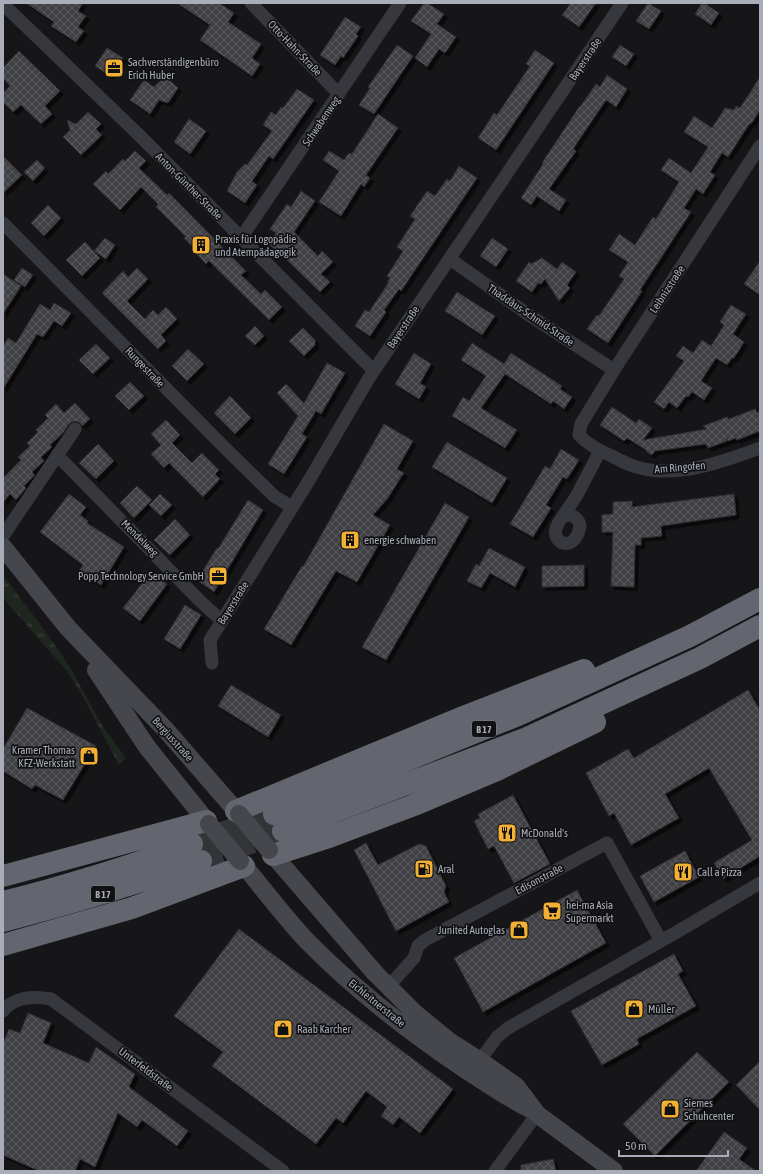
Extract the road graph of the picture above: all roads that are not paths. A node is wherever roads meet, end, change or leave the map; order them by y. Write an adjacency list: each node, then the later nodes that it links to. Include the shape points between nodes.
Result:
1 (251, 3): 5 (street, Otto-Hahn-Straße)
2 (400, 3): 5 (street, Schwabenweg)
3 (622, 3): 9 (street, Bayerstraße)
4 (3, 4): 8 (street, Anton-Günther-Straße)
5 (339, 94): 8 (street, Schwabenweg)
6 (760, 146): 10 (street, Leibnizstraße)
7 (3, 223): 18 (street, Rungestraße, via 225,448 274,496)
8 (241, 238): 11 (street, Anton-Günther-Straße)
9 (450, 259): 10 (street, Thaddäus-Schmid-Straße, via 529,315); 11 (street, Bayerstraße)
10 (614, 370): 13 (street, Leibnizstraße, via 581,424)
11 (374, 371): 18 (street, Bayerstraße)
12 (75, 429): 16 (street)
13 (579, 435): 15 (street, Am Ringofen)
14 (760, 448): 15 (street, Am Ringofen, via 707,465 658,471 642,469)
15 (600, 451): 17 (street)
16 (57, 455): 21 (street); 24 (street, Mendelweg)
17 (577, 495): 19 (street); 20 (street)
18 (292, 507): 24 (street, Bayerstraße)
19 (561, 519): 20 (street, via 571,515); 20 (street, via 555,535 563,543 570,543 576,538)
20 (579, 522)
21 (3, 536)
22 (3, 548): 26 (main road, Bergiusstraße)
23 (760, 599): 27 (highway, B 17)
24 (222, 621): 29 (street, Bayerstraße, via 210,640)
25 (760, 626): 28 (highway, B 17)
26 (68, 628): 30 (main road, Bergiusstraße, via 165,729); 31 (main road, Bergiusstraße, via 147,747)
27 (690, 636): 28 (highway, B 17, via 279,823 528,738); 30 (highway, via 603,662 461,718)
28 (700, 658): 32 (highway, via 623,708 532,754 329,837)
29 (212, 663)
30 (237, 812): 31 (main road); 32 (main road, Bergiusstraße, bridge)
31 (208, 822): 33 (main road, Bergiusstraße, bridge); 34 (highway)
32 (271, 852): 33 (main road); 40 (main road, Eichleitnerstraße)
33 (242, 863): 39 (highway, via 132,908); 42 (main road, Eichleitnerstraße, via 305,939 337,971 379,1007 439,1052)
34 (3, 876)
35 (760, 883): 38 (street)
36 (3, 902): 37 (highway, B 17, via 197,852 121,888)
37 (3, 921)
38 (661, 941): 40 (street, Edisonstraße, via 607,843 425,940 418,946 414,958); 42 (street, via 508,1028)
39 (3, 945)
40 (389, 986): 42 (main road, Eichleitnerstraße, via 416,1014)
41 (3, 1011): 44 (street, Unterfeldstraße, via 18,1000 50,998)
42 (475, 1066): 43 (main road, Eichleitnerstraße, via 516,1086)
43 (536, 1113): 45 (street); 46 (main road, Eichleitnerstraße)
44 (283, 1171)
45 (495, 1171)
46 (614, 1171)

